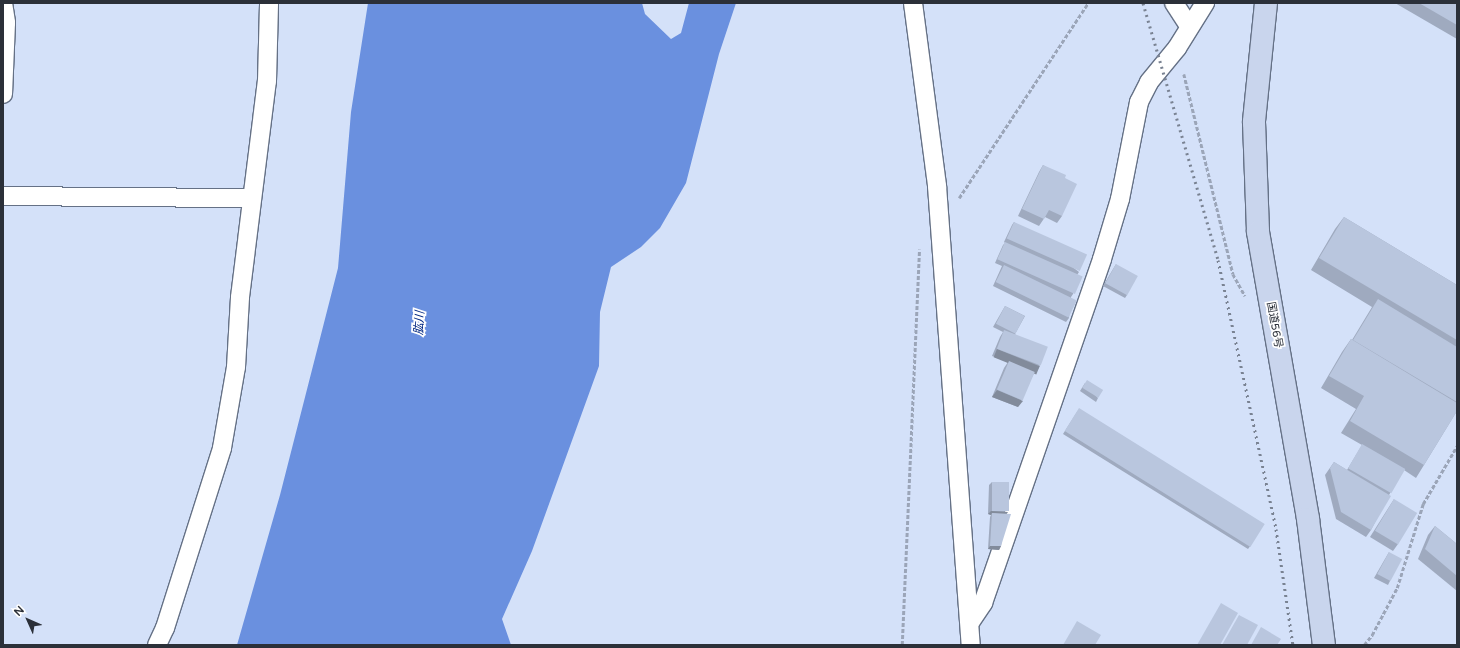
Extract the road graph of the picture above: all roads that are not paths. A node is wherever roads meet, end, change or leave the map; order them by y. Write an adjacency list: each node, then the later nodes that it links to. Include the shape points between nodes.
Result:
1 (3, 3): 8 (street, via 6,23)
2 (269, 3): 10 (street, via 267,81)
3 (1174, 3): 7 (street)
4 (1205, 3): 7 (street)
5 (1266, 3): 14 (highway, 国道56号, via 1254,122 1258,232 1308,519)
6 (915, 7): 11 (street, via 940,227)
7 (1189, 26): 11 (street, via 1177,48 1157,71 1139,102 1120,199 1102,259 984,603)
8 (3, 94)
9 (3, 196): 10 (street)
10 (251, 198): 12 (street, via 240,298 236,367 222,448 165,628)
11 (971, 621): 13 (street)
12 (157, 645)
13 (971, 645)
14 (1324, 645)

